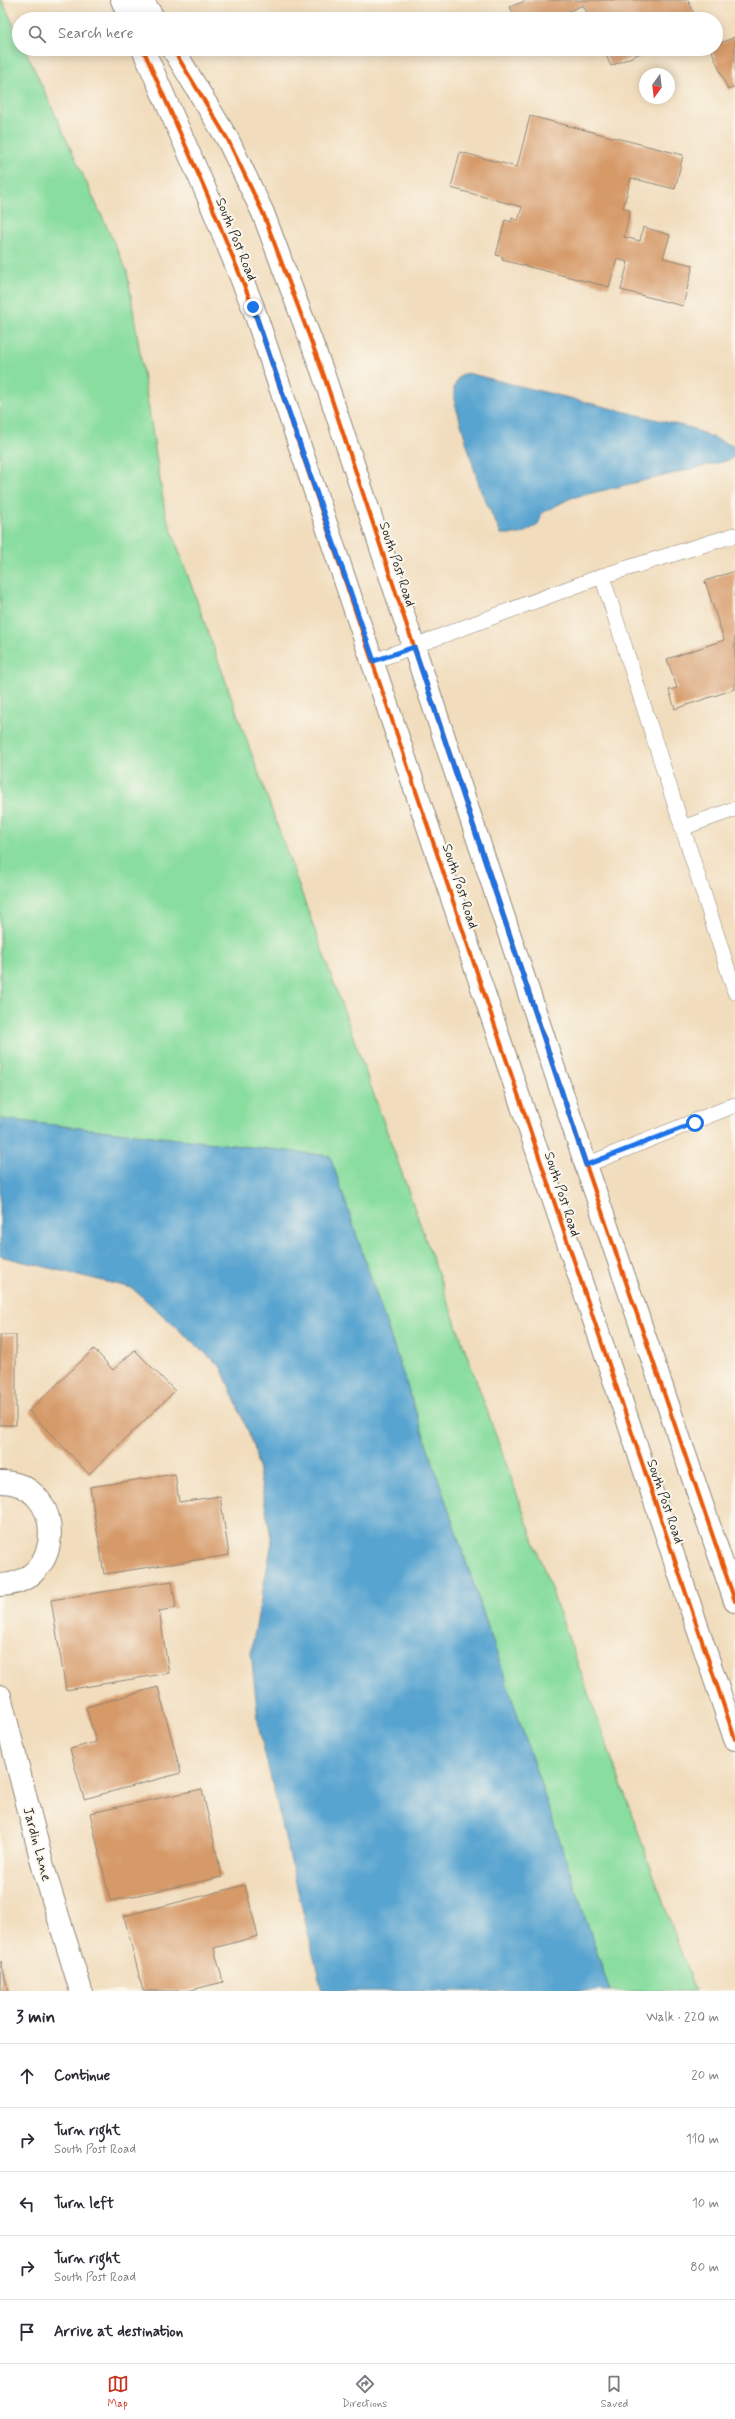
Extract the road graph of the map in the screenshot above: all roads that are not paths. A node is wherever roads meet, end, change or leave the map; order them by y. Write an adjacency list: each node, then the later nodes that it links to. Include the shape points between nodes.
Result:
1 (122, 0): 3 (street)
2 (142, 0): 4 (street)
3 (127, 12)
4 (150, 12)
5 (146, 56): 10 (street, South Post Road, via 253,307)
6 (177, 56): 9 (street, South Post Road, via 228,140 263,213 323,373)
7 (735, 535): 8 (lane)
8 (602, 576): 9 (lane); 12 (lane)
9 (414, 647): 10 (lane); 15 (street, South Post Road)
10 (374, 661): 20 (street, South Post Road)
11 (735, 810): 12 (lane)
12 (682, 828): 13 (lane)
13 (735, 992)
14 (735, 1105): 15 (lane)
15 (586, 1165): 18 (street, South Post Road)
16 (0, 1482): 17 (street, via 21,1487 34,1496 45,1509 50,1524 51,1540 46,1556 37,1569 24,1579)
17 (0, 1585)
18 (735, 1601)
19 (0, 1696): 21 (street, Jardin Lane, via 44,1870)
20 (735, 1739)
21 (81, 1991)

